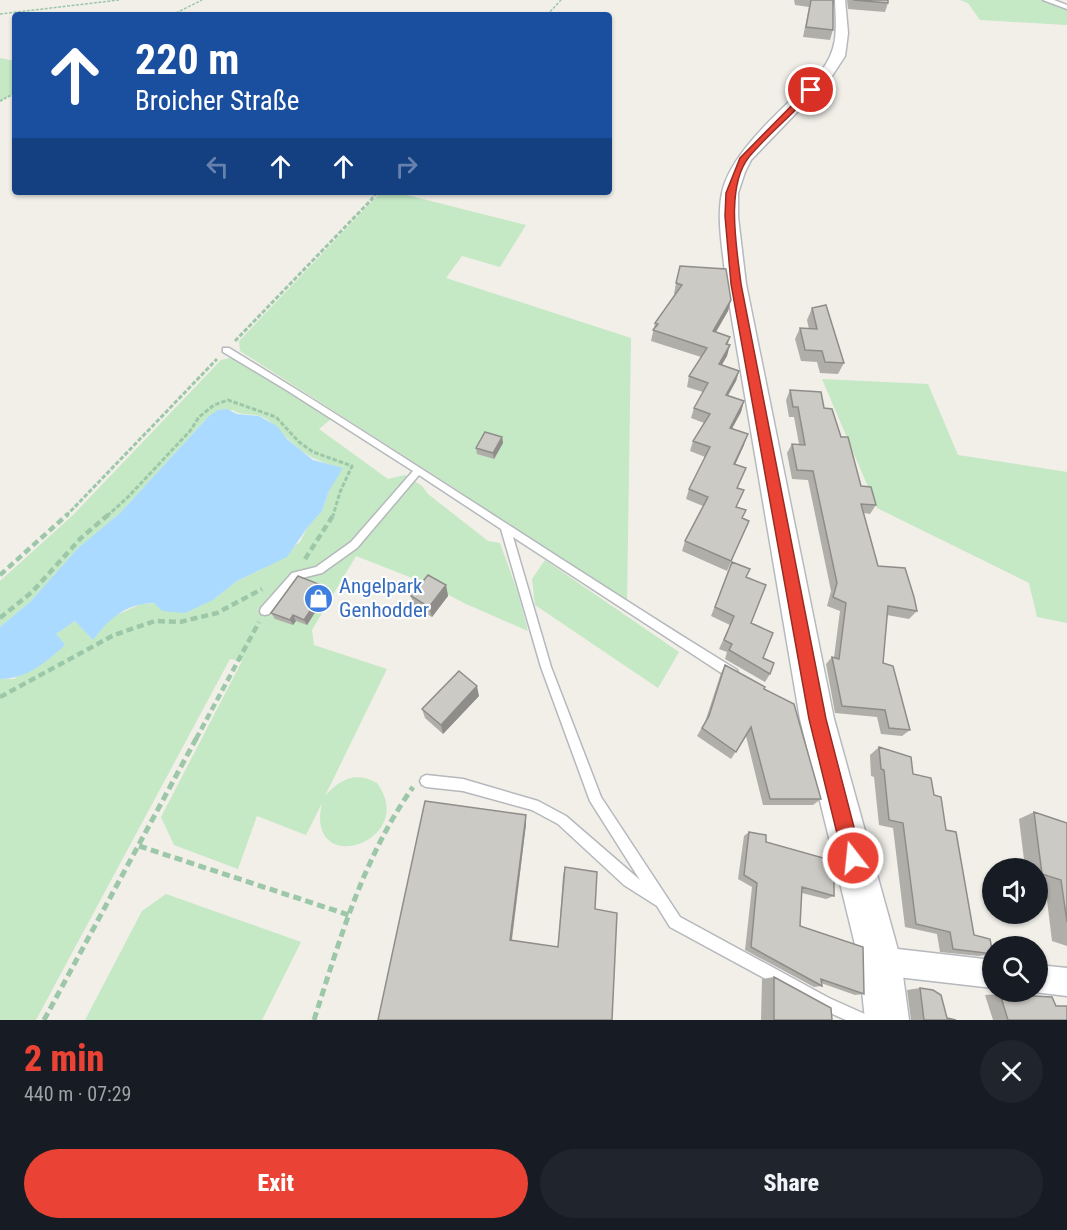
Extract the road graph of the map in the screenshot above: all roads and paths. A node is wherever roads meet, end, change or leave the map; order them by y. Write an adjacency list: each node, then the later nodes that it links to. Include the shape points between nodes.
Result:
1 (120, 0): 7 (path)
2 (202, 0): 8 (path)
3 (561, 0): 9 (path)
4 (840, 0): 24 (street, via 839,56 744,158 730,193 729,216 741,308 812,716)
5 (1047, 0): 6 (street)
6 (1067, 7)
7 (17, 12)
8 (178, 12)
9 (550, 12)
10 (375, 195): 11 (path)
11 (226, 350): 12 (lane); 14 (path, via 65,517)
12 (419, 470): 13 (lane); 15 (lane, via 354,545 319,570)
13 (505, 527): 18 (lane, via 586,583); 22 (lane, via 546,667 596,801)
14 (0, 575)
15 (295, 576): 16 (lane); 17 (path, via 332,520 352,466 313,452 276,417 228,400 199,417 127,498 81,538 32,592); 19 (path, via 251,593 217,613 180,622 155,621 114,635)
16 (265, 611): 21 (path)
17 (0, 618)
18 (744, 680)
19 (0, 697)
20 (426, 781): 22 (lane, via 502,795 562,820 629,880); 23 (path, via 413,787 380,836)
21 (139, 846): 23 (path); 28 (path)
22 (663, 903): 30 (lane, via 675,921)
23 (349, 915): 29 (path)
24 (880, 961): 25 (street); 31 (street)
25 (982, 973)
26 (1048, 980): 27 (street)
27 (1067, 982)
28 (44, 1020)
29 (314, 1020)
30 (862, 1020)
31 (887, 1020)

